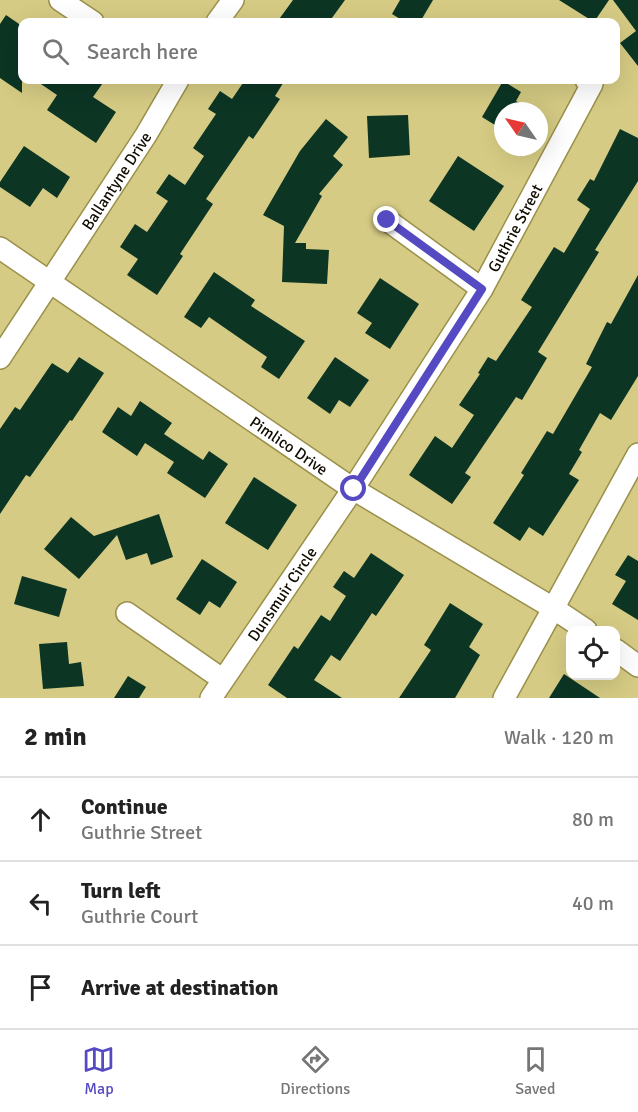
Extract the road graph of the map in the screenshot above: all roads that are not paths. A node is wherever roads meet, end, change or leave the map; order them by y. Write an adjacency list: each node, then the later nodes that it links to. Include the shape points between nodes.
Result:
1 (60, 0): 3 (street)
2 (233, 0): 4 (street)
3 (87, 18)
4 (220, 18)
5 (174, 84): 9 (street, Ballantyne Drive, via 146,135)
6 (588, 84): 10 (street, Guthrie Street)
7 (387, 220): 10 (street)
8 (0, 248): 9 (street, Pimlico Drive)
9 (50, 281): 11 (street); 13 (street, Pimlico Drive)
10 (482, 289): 13 (street, Guthrie Street)
11 (0, 358)
12 (638, 454): 14 (street)
13 (354, 489): 14 (street, Pimlico Drive); 19 (street, Dunsmuir Circle)
14 (553, 608): 16 (street, Pimlico Drive); 21 (street)
15 (128, 613): 19 (street)
16 (580, 626)
17 (620, 653): 18 (street)
18 (638, 666)
19 (222, 679): 20 (street, Dunsmuir Circle)
20 (211, 698)
21 (504, 698)

